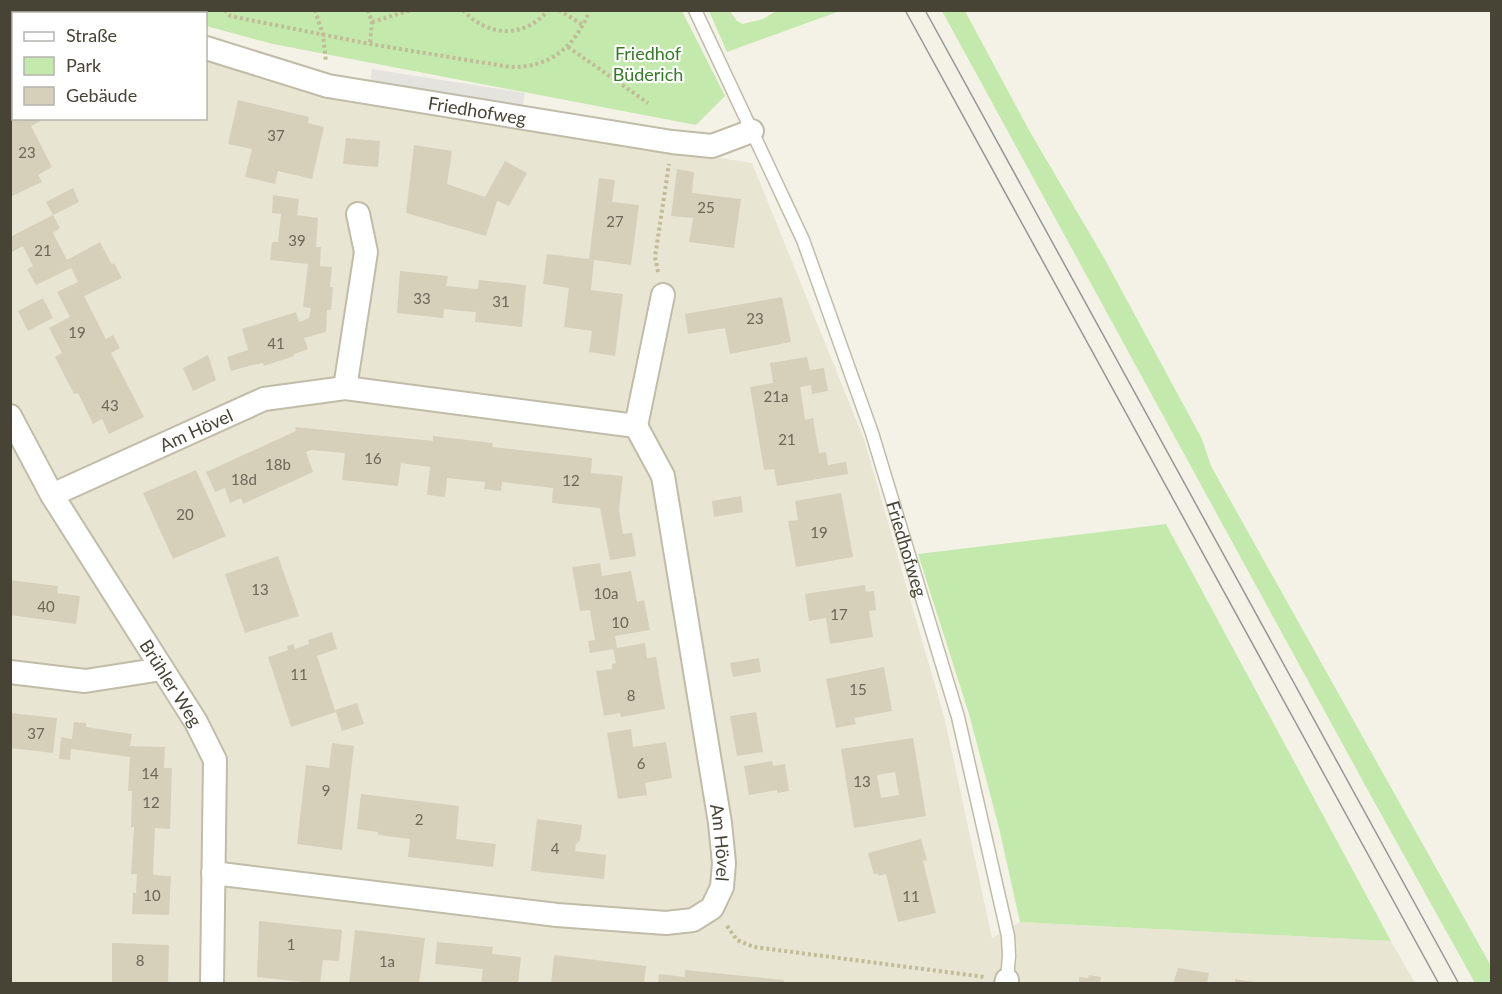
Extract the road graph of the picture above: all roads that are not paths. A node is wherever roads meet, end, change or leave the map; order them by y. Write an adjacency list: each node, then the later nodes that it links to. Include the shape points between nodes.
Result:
1 (695, 10): 3 (lane, Friedhofweg)
2 (207, 48): 3 (street, Friedhofweg, via 328,86 672,142 712,146)
3 (752, 131): 13 (lane, Friedhofweg, via 803,240 872,434 958,717 1008,936)
4 (358, 214): 6 (street, via 366,252)
5 (663, 295): 8 (street)
6 (345, 388): 8 (street, Am Hövel); 9 (street, Am Hövel, via 264,399)
7 (10, 416): 9 (street, Brühler Weg)
8 (636, 426): 12 (street, Am Hövel, via 663,476 720,823 722,887 712,908 693,920 656,922 557,915)
9 (52, 495): 10 (street, Brühler Weg)
10 (162, 669): 11 (street, via 85,681); 12 (street, Brühler Weg, via 215,760)
11 (10, 672)
12 (213, 873): 14 (street, Brühler Weg)
13 (1006, 982)
14 (212, 984)

